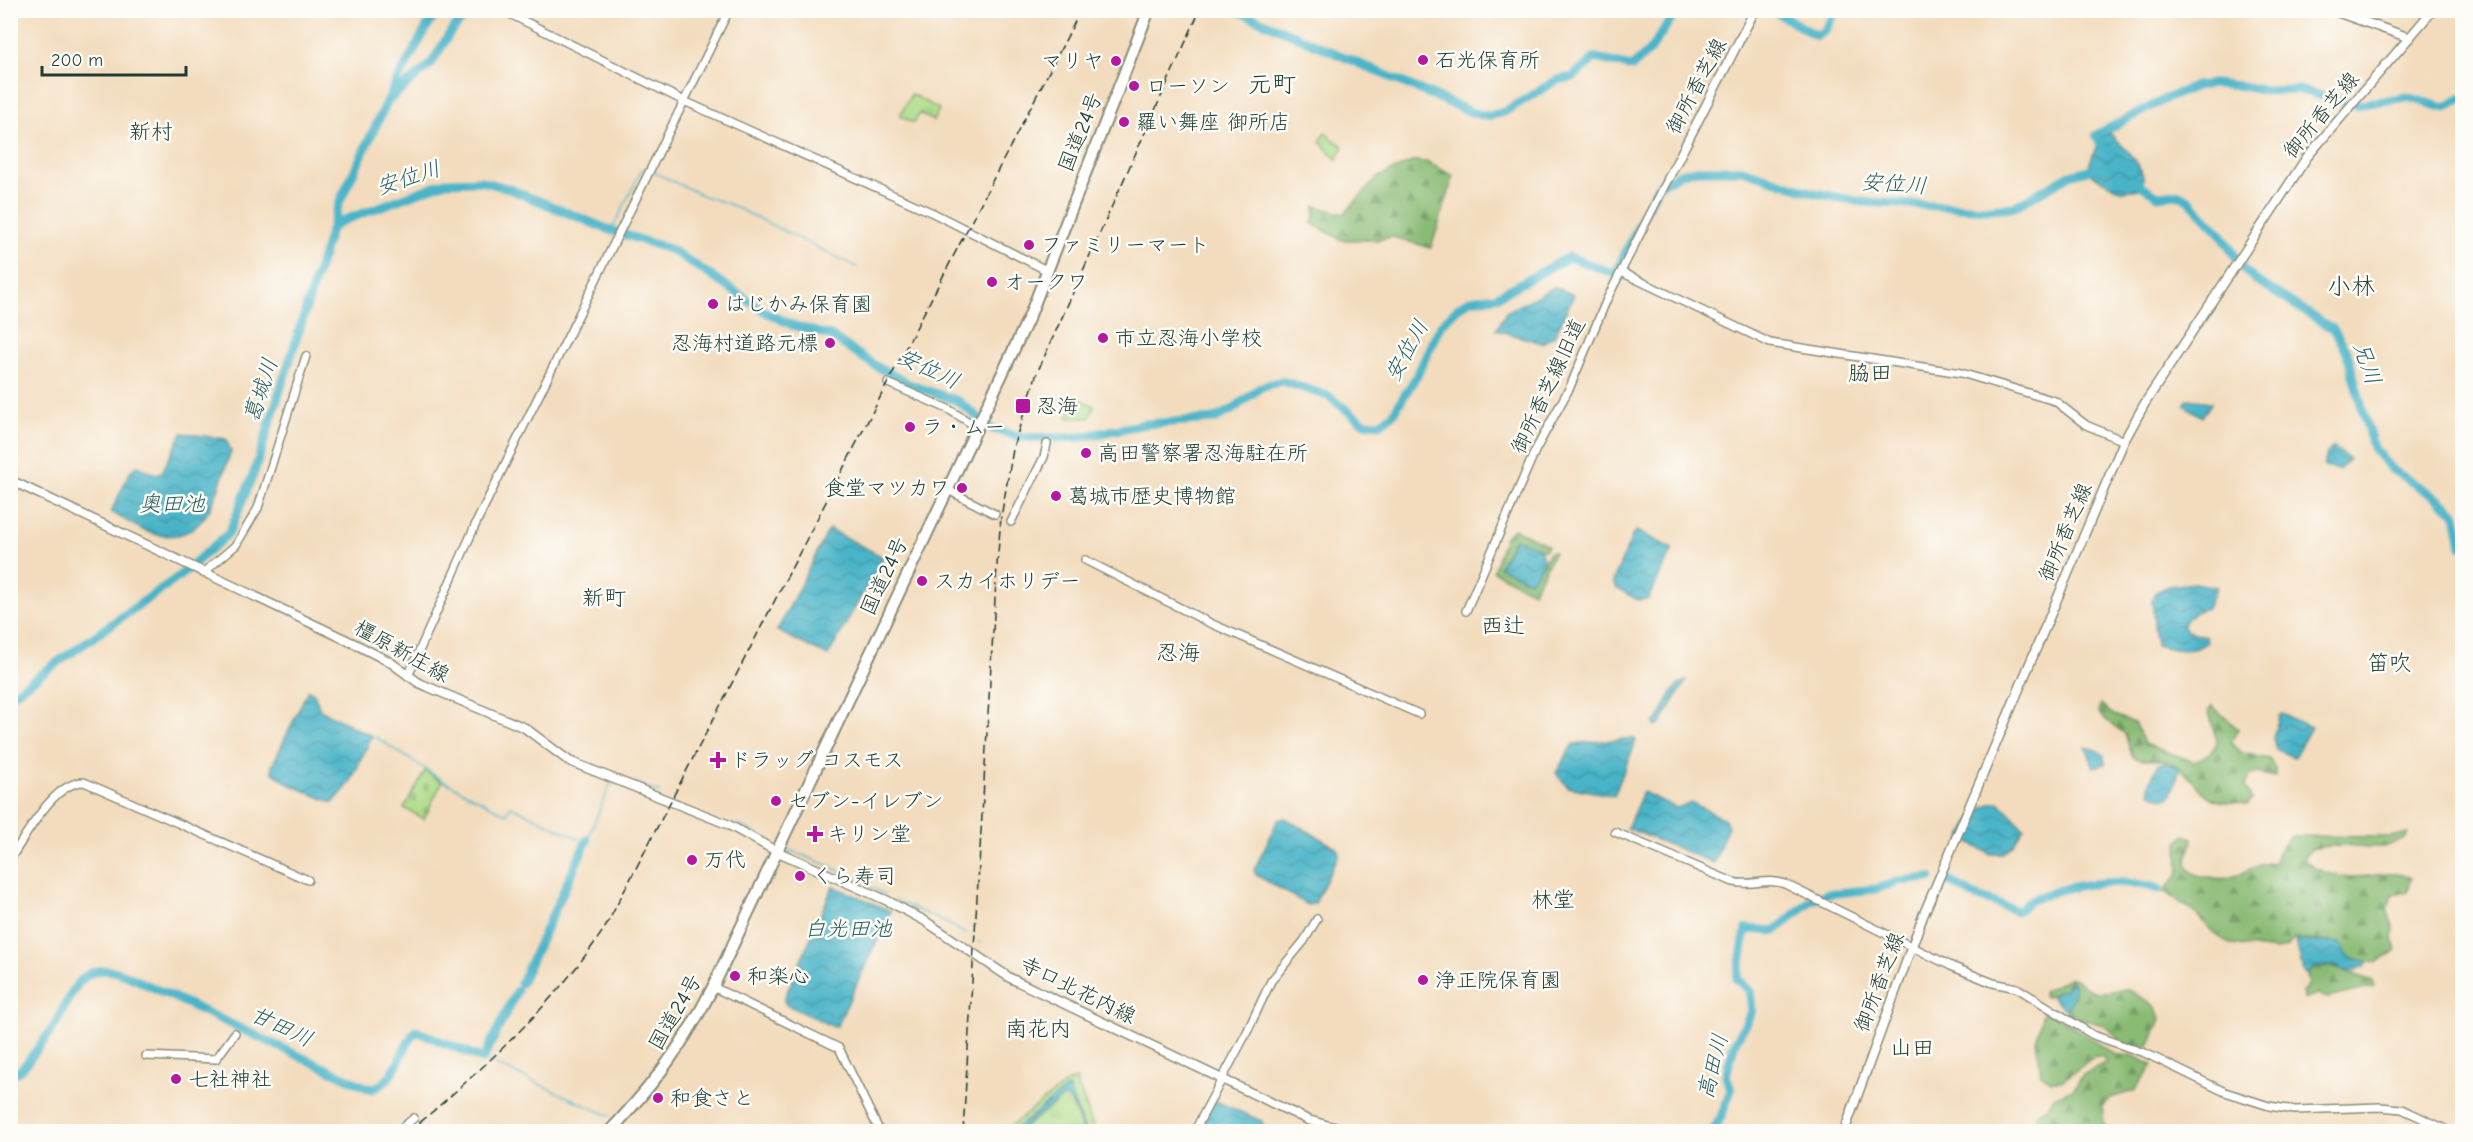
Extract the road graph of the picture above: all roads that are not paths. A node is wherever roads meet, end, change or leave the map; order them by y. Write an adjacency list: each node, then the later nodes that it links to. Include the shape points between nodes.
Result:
1 (502, 10): 8 (street)
2 (729, 10): 8 (street)
3 (1149, 10): 10 (highway, 国道24号)
4 (1755, 10): 9 (main road, 御所香芝線)
5 (2331, 10): 7 (main road)
6 (2433, 10): 7 (main road, 御所香芝線)
7 (2410, 38): 15 (main road, 御所香芝線, via 2307,157)
8 (684, 101): 10 (street, via 933,213); 24 (street, via 476,524)
9 (1668, 179): 11 (street, 御所香芝線旧道)
10 (1048, 271): 14 (highway, 国道24号)
11 (1622, 272): 15 (street, via 1770,343 1961,373 2055,401 2086,425); 23 (street, 御所香芝線旧道, via 1576,374 1535,451)
12 (306, 356): 22 (street, via 258,508 236,545)
13 (888, 383): 14 (street)
14 (979, 422): 18 (highway, 国道24号)
15 (2124, 441): 31 (main road, 御所香芝線)
16 (1047, 444): 20 (street)
17 (10, 480): 22 (main road, 橿原新庄線)
18 (946, 489): 19 (street); 27 (highway, 国道24号)
19 (995, 514)
20 (1011, 522)
21 (1085, 560): 25 (street, via 1220,628)
22 (201, 572): 24 (main road, 橿原新庄線, via 384,659)
23 (1466, 611)
24 (408, 676): 27 (main road, 橿原新庄線, via 458,702 525,728 569,761 727,824)
25 (1419, 714)
26 (1615, 832): 31 (street, via 1732,882 1772,880)
27 (776, 851): 32 (highway, 国道24号); 35 (main road, 寺口北花内線, via 909,912 1010,978)
28 (10, 859): 29 (street, via 56,794 71,783 84,782)
29 (308, 880)
30 (1317, 919): 35 (street, via 1271,981)
31 (1911, 946): 42 (main road, 御所香芝線); 43 (street, via 1987,981 2017,988 2093,1035 2147,1054 2225,1092 2295,1110 2402,1109 2434,1122 2443,1128)
32 (713, 987): 38 (highway, 国道24号, via 651,1088); 39 (street, via 839,1048)
33 (235, 1033): 34 (street, via 216,1059)
34 (146, 1056)
35 (1221, 1078): 40 (street); 41 (main road, 寺口北花内線, via 1317,1124)
36 (414, 1118): 37 (street)
37 (397, 1131)
38 (609, 1131)
39 (880, 1131)
40 (1194, 1131)
41 (1376, 1131)
42 (1844, 1131)
43 (2439, 1131)

